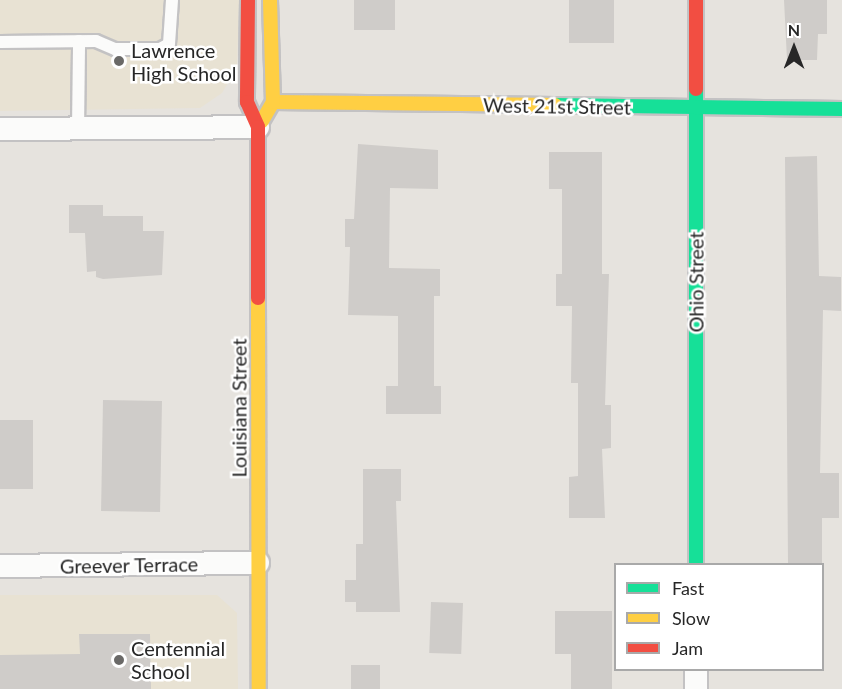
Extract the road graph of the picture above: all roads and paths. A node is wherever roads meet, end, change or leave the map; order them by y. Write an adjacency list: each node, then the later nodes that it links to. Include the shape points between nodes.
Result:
1 (172, 0): 6 (lane, via 169,44 160,49 115,49 96,42)
2 (248, 0): 10 (street, Louisiana Street, via 247,102)
3 (270, 0): 7 (street)
4 (696, 0): 8 (street, Ohio Street)
5 (0, 42): 6 (lane)
6 (79, 42): 12 (lane)
7 (273, 102): 8 (street, West 21st Street); 10 (street)
8 (696, 108): 9 (street, West 21st Street); 14 (street, Ohio Street)
9 (842, 109)
10 (258, 127): 12 (street); 13 (street, Louisiana Street)
11 (0, 129): 12 (street)
12 (78, 129)
13 (258, 563): 15 (street, Greever Terrace); 17 (street, Louisiana Street)
14 (696, 563)
15 (0, 566)
16 (696, 671): 18 (street)
17 (259, 689)
18 (696, 689)

